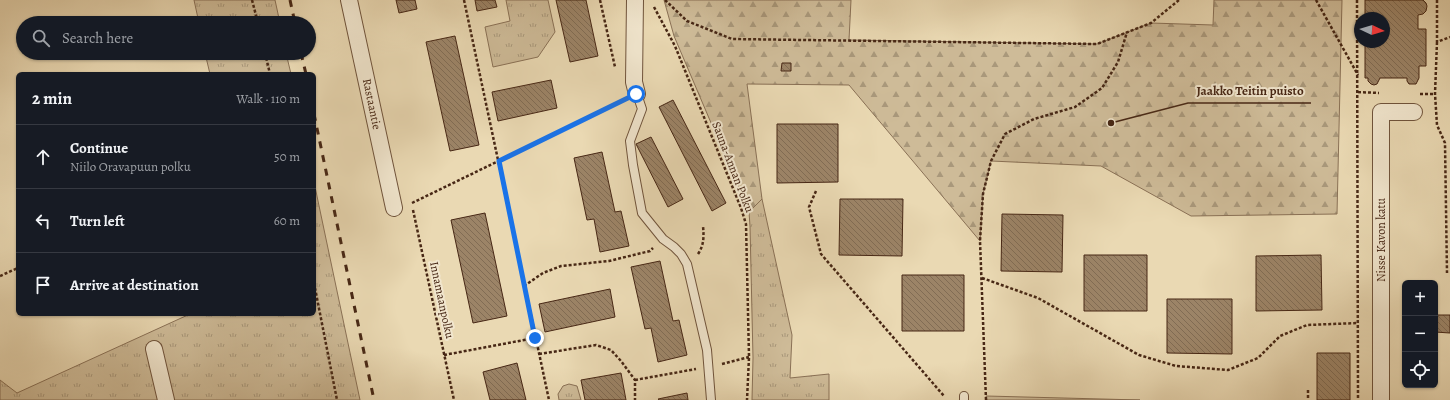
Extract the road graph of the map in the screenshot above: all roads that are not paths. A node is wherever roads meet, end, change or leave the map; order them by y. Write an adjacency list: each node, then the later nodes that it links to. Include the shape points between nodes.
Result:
1 (350, 0): 5 (street, Rastaantie)
2 (635, 0): 3 (street)
3 (635, 88): 8 (lane, via 642,109 630,141 642,214 663,240 681,254 687,264 707,350)
4 (1414, 112): 9 (street, Nisse Kavon katu, via 1381,112)
5 (394, 208)
6 (154, 349): 7 (street)
7 (166, 400)
8 (710, 400)
9 (1381, 400)

